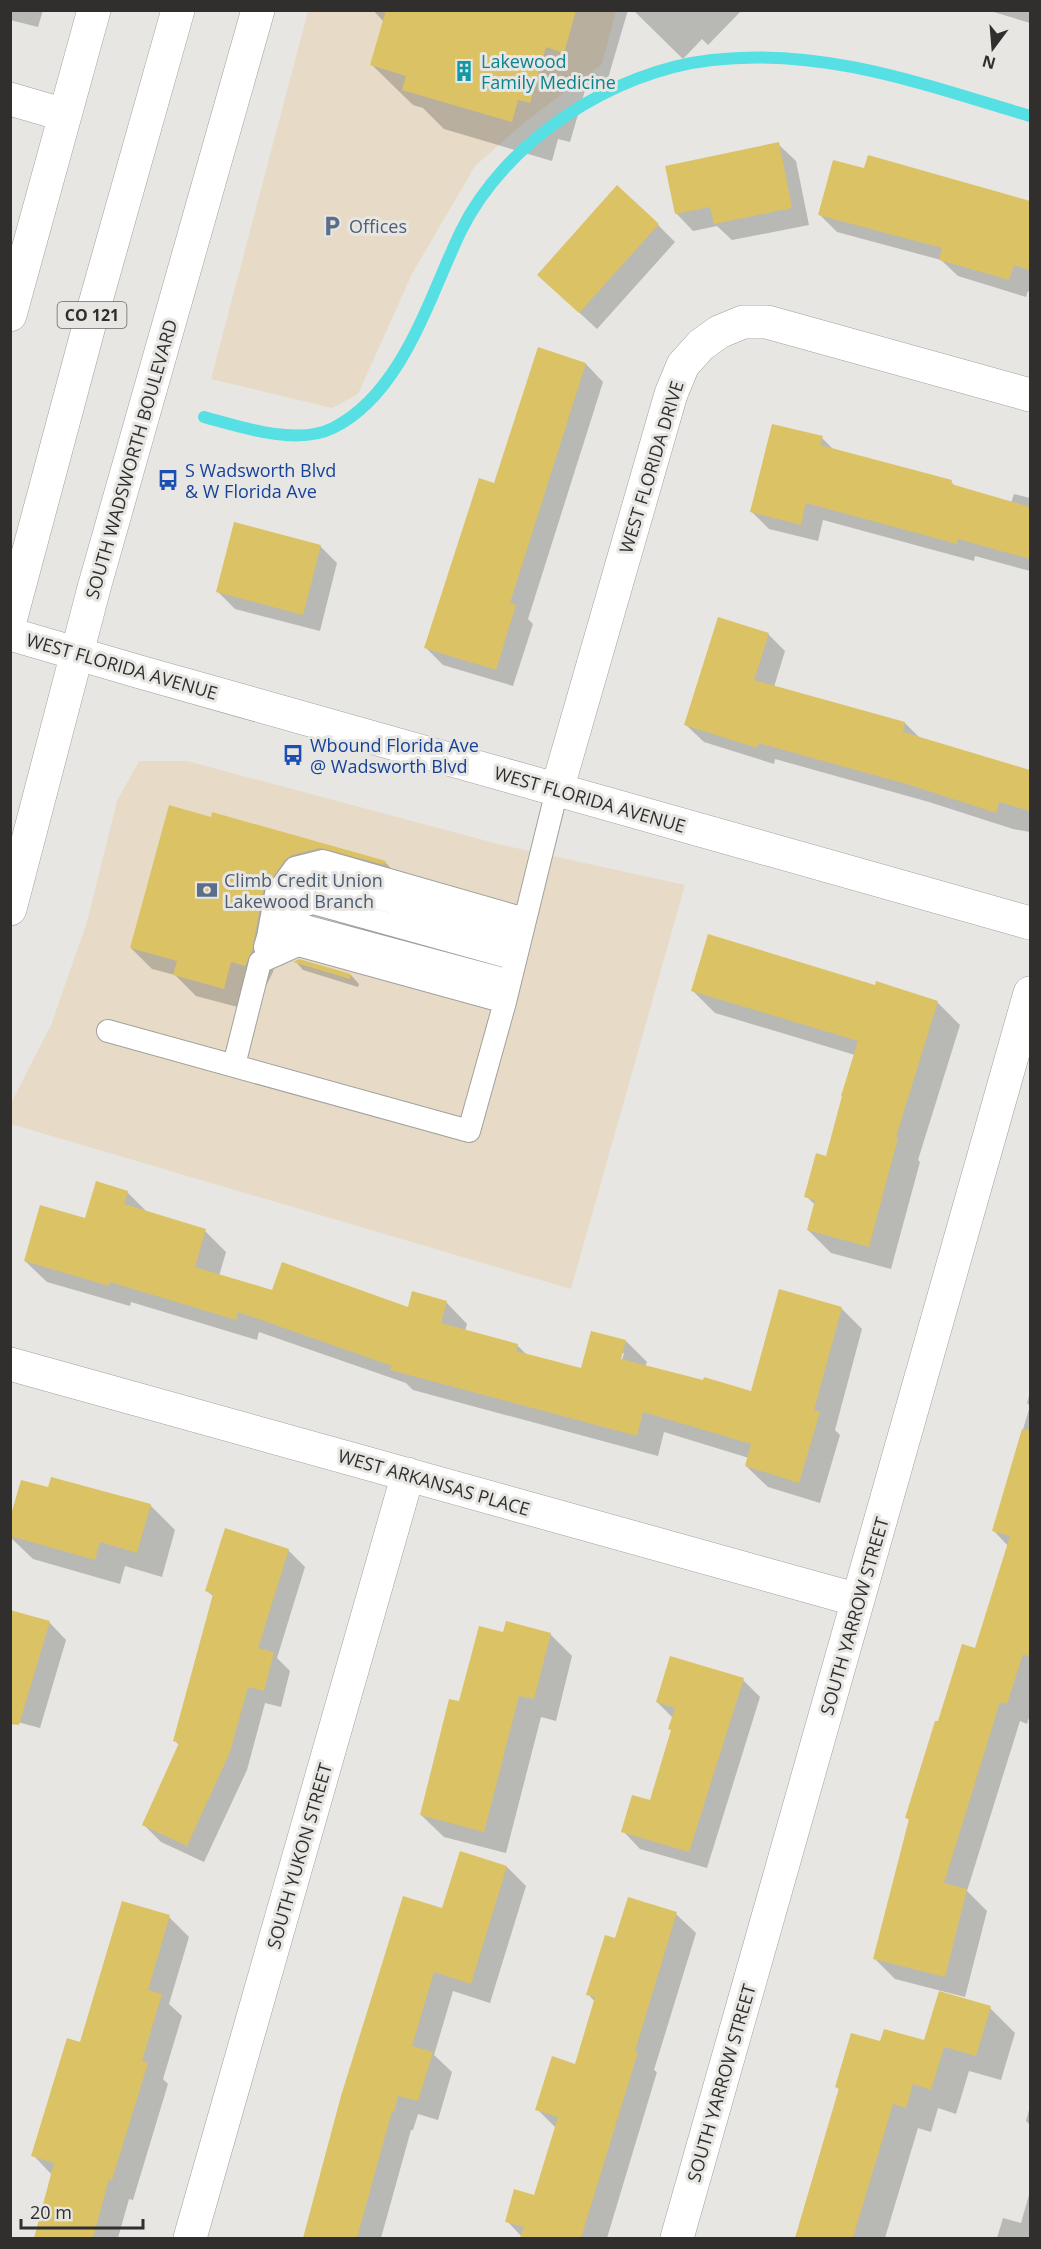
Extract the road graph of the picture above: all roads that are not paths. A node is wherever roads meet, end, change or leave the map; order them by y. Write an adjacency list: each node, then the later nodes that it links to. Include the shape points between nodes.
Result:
1 (94, 10): 5 (street)
2 (178, 10): 8 (street, CO 121)
3 (258, 10): 10 (street, SOUTH WADSWORTH BOULEVARD)
4 (10, 99): 5 (street)
5 (64, 115): 6 (street)
6 (10, 315)
7 (1030, 395): 11 (street, WEST FLORIDA DRIVE, via 767,322 743,322 700,345 683,365 671,394)
8 (10, 621)
9 (10, 634): 10 (street, WEST FLORIDA AVENUE)
10 (76, 654): 11 (street, WEST FLORIDA AVENUE); 12 (street, SOUTH WADSWORTH BOULEVARD)
11 (557, 790): 14 (street, WEST FLORIDA AVENUE); 15 (lane)
12 (10, 909)
13 (272, 915): 15 (lane, via 297,924); 15 (lane, via 315,880); 16 (lane)
14 (1030, 923)
15 (515, 960): 16 (lane, via 298,945); 19 (lane, via 469,1131)
16 (260, 962): 19 (lane)
17 (1030, 993): 22 (street, SOUTH YARROW STREET)
18 (108, 1031): 19 (lane)
19 (234, 1065)
20 (10, 1364): 21 (street, WEST ARKANSAS PLACE)
21 (408, 1474): 22 (street, WEST ARKANSAS PLACE); 23 (street, SOUTH YUKON STREET)
22 (858, 1600): 24 (street, SOUTH YARROW STREET)
23 (190, 2238)
24 (677, 2238)

